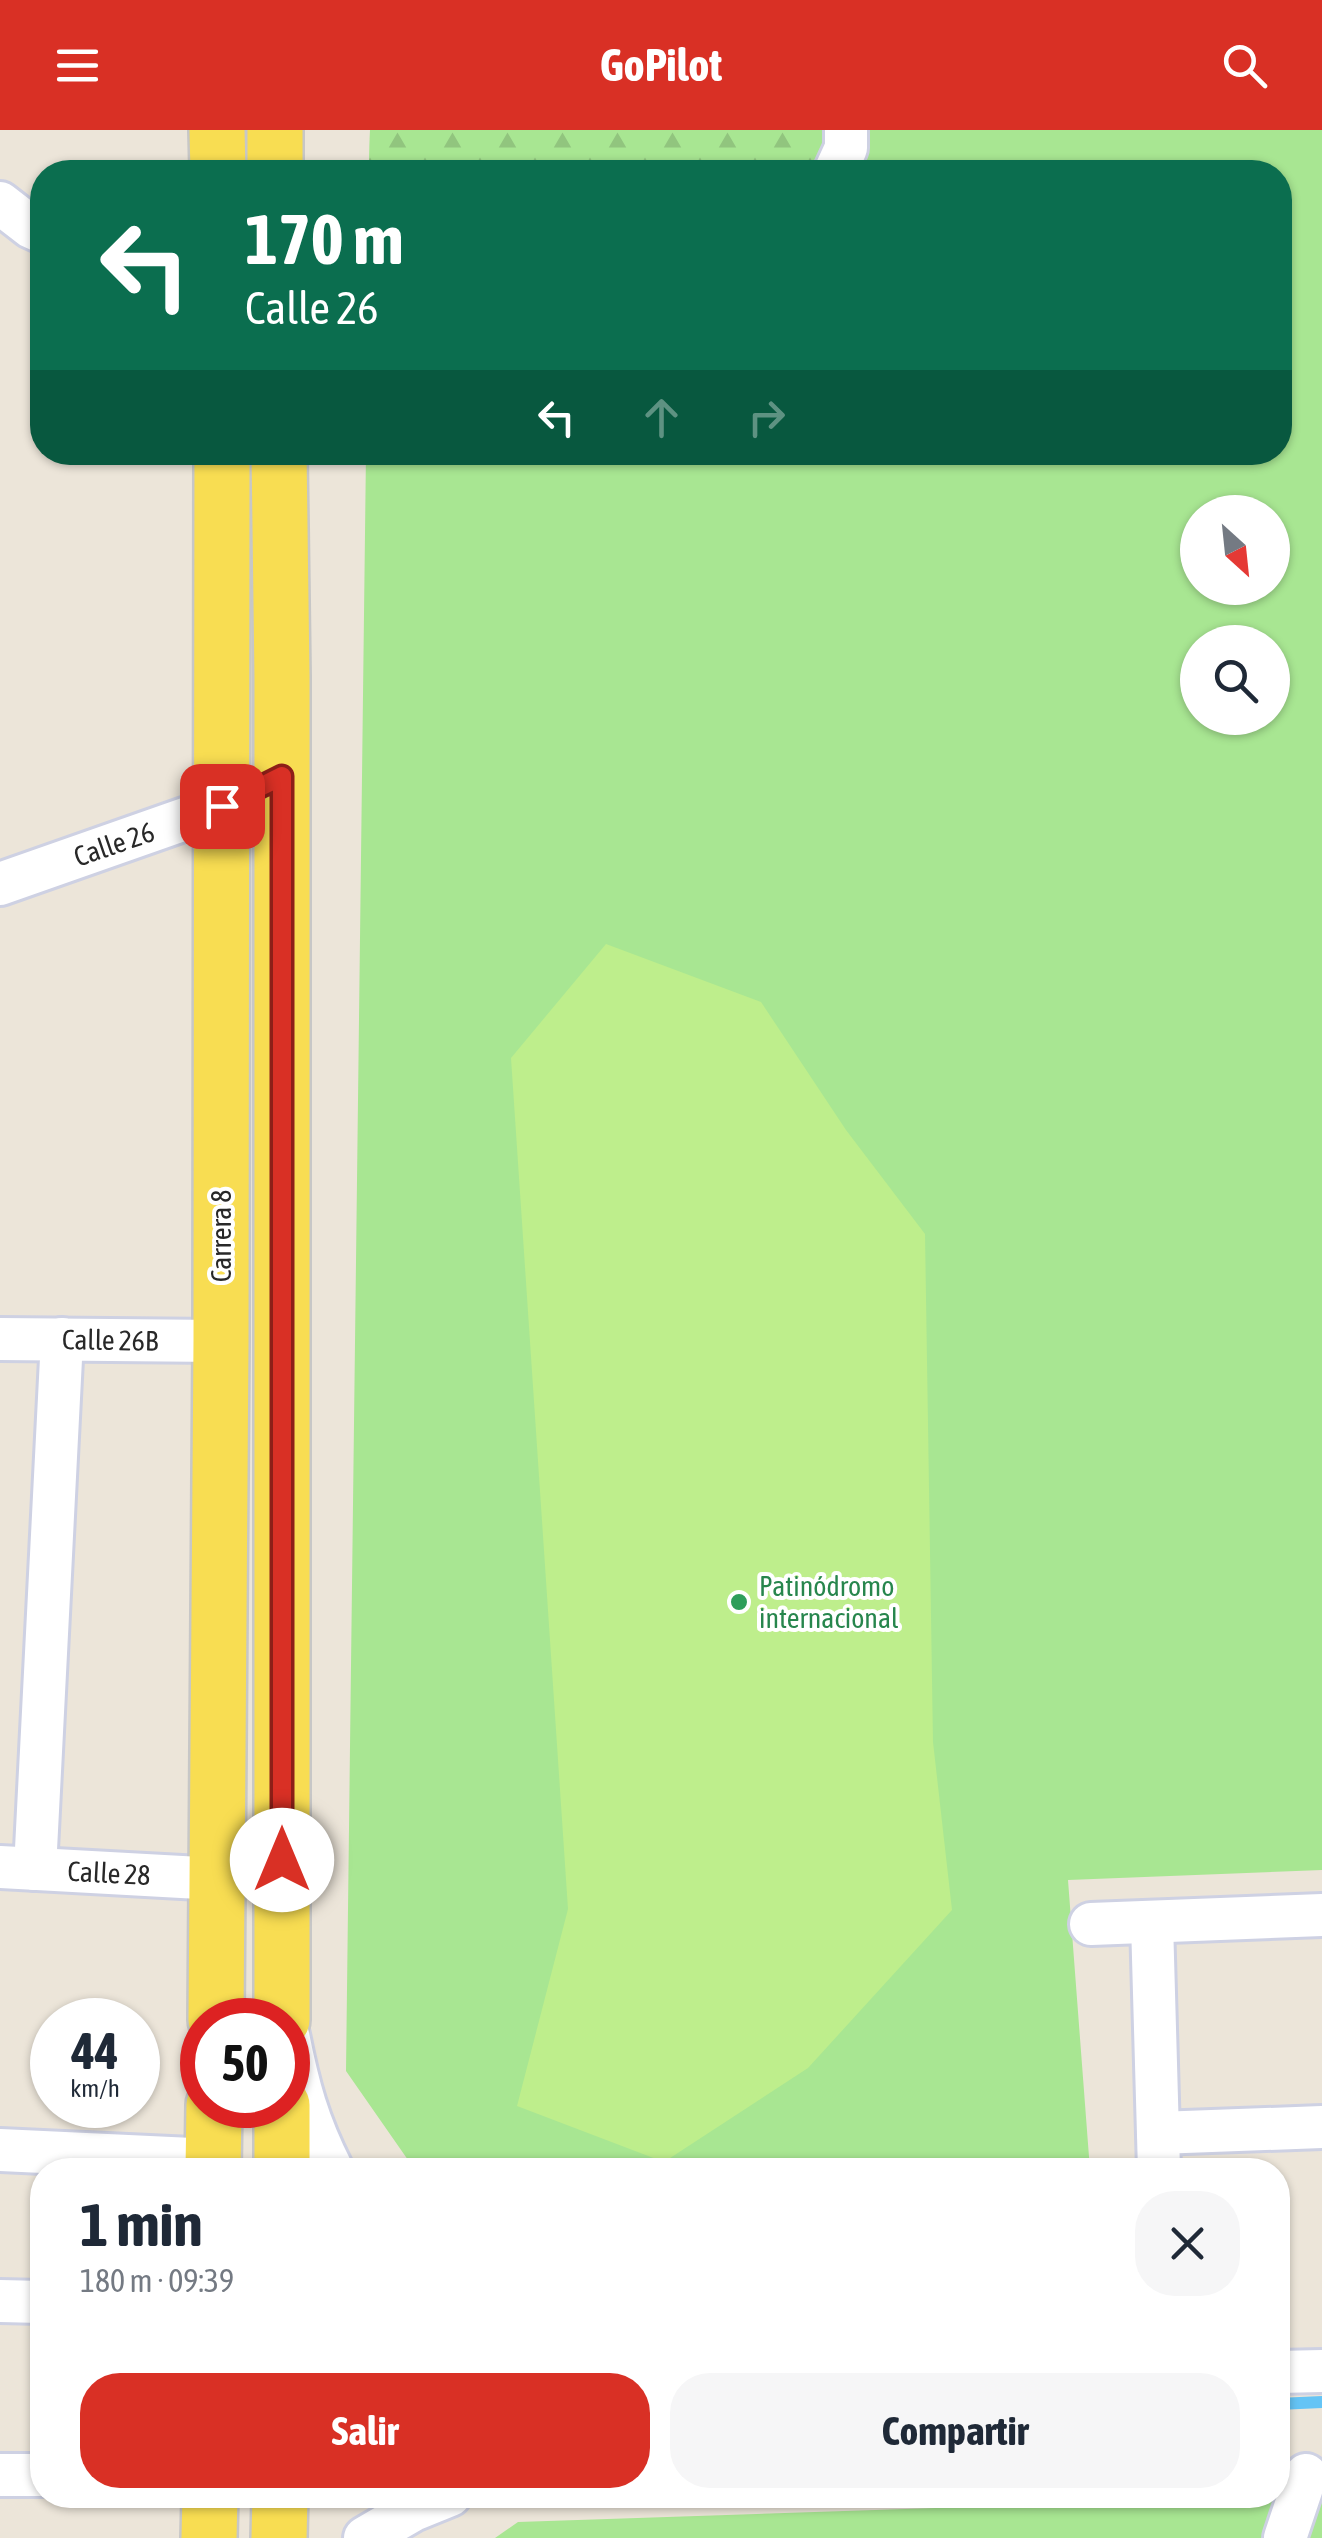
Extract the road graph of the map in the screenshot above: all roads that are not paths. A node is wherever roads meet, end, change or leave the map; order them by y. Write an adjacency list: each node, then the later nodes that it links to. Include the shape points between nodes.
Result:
1 (218, 130): 4 (main road)
2 (275, 130): 5 (main road)
3 (846, 130): 6 (street)
4 (218, 160)
5 (276, 160)
6 (840, 160)
7 (0, 203): 8 (street)
8 (30, 226)
9 (222, 465): 12 (main road, Carrera 8)
10 (279, 465): 11 (main road)
11 (282, 776): 12 (street, Calle 26); 23 (main road)
12 (222, 806): 13 (street, Calle 26); 16 (main road, Carrera 8)
13 (0, 884)
14 (0, 1339): 15 (street, Calle 26B)
15 (62, 1339): 16 (street, Calle 26B); 17 (street)
16 (221, 1341): 18 (main road, Carrera 8)
17 (18, 1868): 18 (street, Calle 28)
18 (218, 1879): 22 (main road, Carrera 8)
19 (1322, 1915): 20 (street)
20 (1152, 1922): 21 (street); 29 (street)
21 (1091, 1924)
22 (216, 1998)
23 (284, 1998)
24 (310, 2121): 33 (street)
25 (1322, 2127): 29 (street)
26 (214, 2128): 31 (main road)
27 (282, 2128): 32 (main road)
28 (0, 2150): 30 (street)
29 (1159, 2151)
30 (114, 2158)
31 (213, 2158)
32 (282, 2158)
33 (326, 2158)
34 (0, 2301): 35 (street)
35 (30, 2302)
36 (1322, 2370): 37 (street)
37 (1290, 2371)
38 (30, 2474): 39 (street)
39 (0, 2475)
40 (1302, 2475): 47 (street)
41 (210, 2508): 44 (main road)
42 (280, 2508): 45 (main road)
43 (419, 2508): 46 (street)
44 (209, 2538)
45 (279, 2538)
46 (364, 2538)
47 (1285, 2538)

